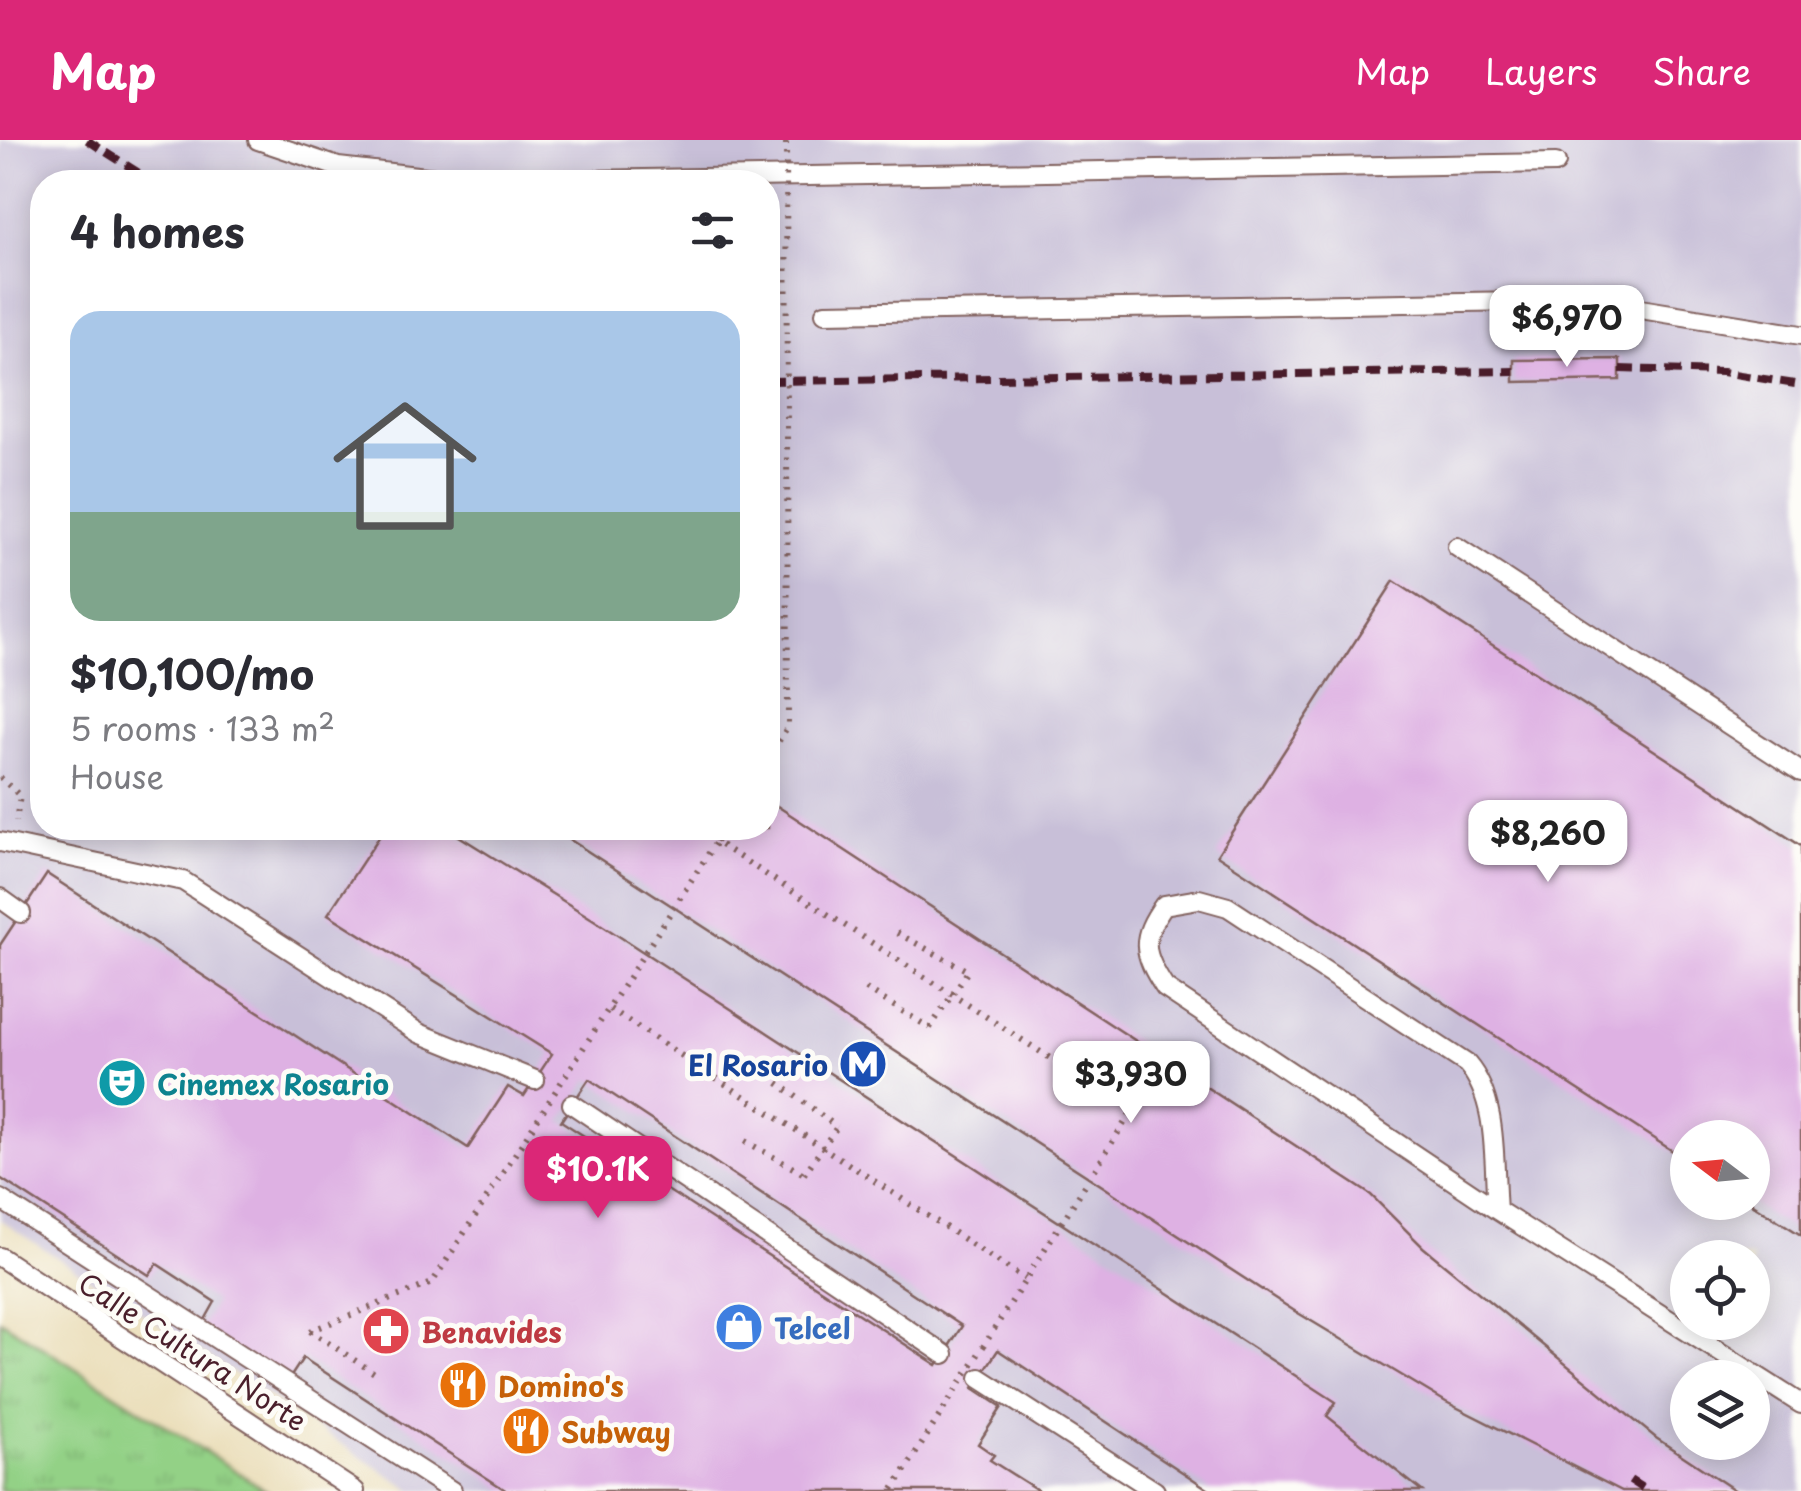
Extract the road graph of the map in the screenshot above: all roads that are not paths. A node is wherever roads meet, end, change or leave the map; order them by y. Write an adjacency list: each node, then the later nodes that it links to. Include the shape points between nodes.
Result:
1 (258, 140): 3 (lane)
2 (1556, 164): 4 (lane)
3 (364, 170)
4 (780, 177)
5 (825, 313): 6 (lane, via 1585,300)
6 (1801, 334)
7 (1457, 547): 8 (lane)
8 (1801, 772)
9 (0, 842): 12 (lane, via 183,881 419,1033)
10 (0, 898): 11 (lane)
11 (21, 913)
12 (536, 1080)
13 (572, 1104): 17 (lane)
14 (0, 1199): 21 (lane)
15 (1497, 1210): 15 (lane, via 1165,988 1148,963 1146,930 1164,905 1198,899 1228,907 1467,1064 1483,1082 1488,1103); 19 (lane)
16 (0, 1256): 20 (lane, Calle Cultura Norte)
17 (944, 1354)
18 (980, 1378): 22 (lane)
19 (1801, 1404)
20 (355, 1491)
21 (452, 1491)
22 (1155, 1491)

